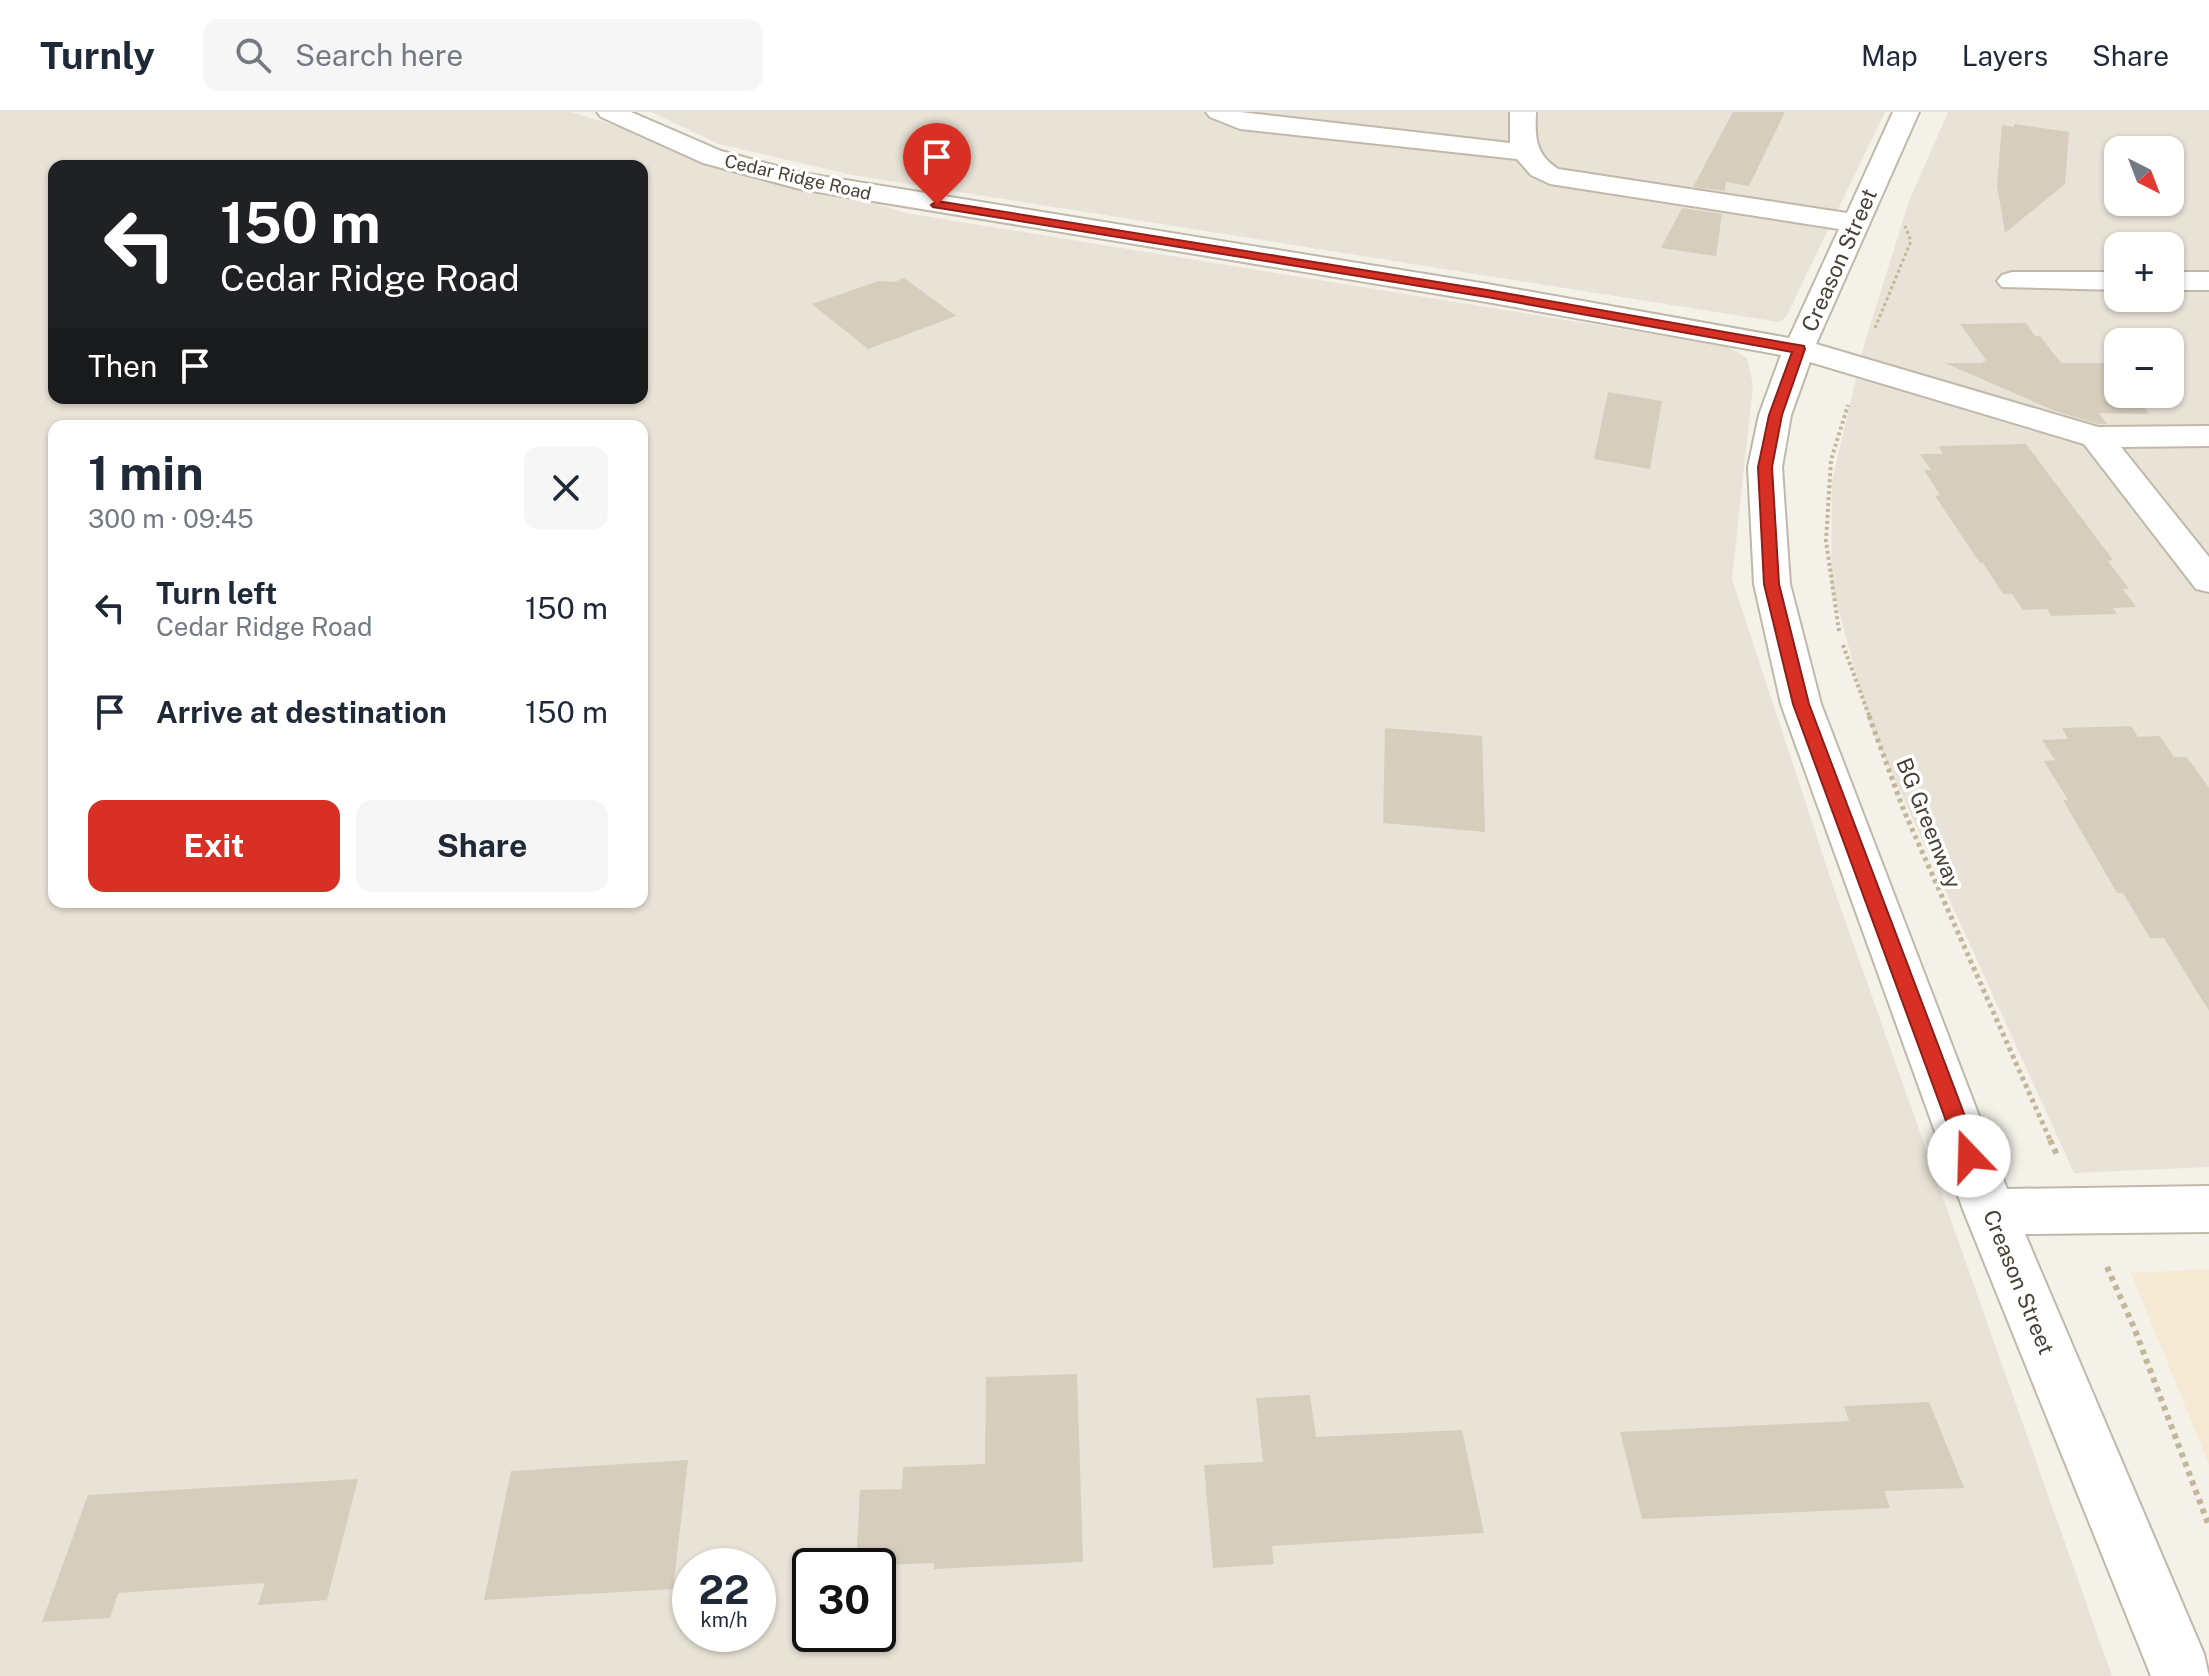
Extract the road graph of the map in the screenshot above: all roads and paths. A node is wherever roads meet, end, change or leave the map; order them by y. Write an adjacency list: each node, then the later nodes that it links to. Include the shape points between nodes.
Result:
1 (610, 112): 12 (street, Cedar Ridge Road, via 712,157 800,181)
2 (1219, 112): 5 (street, via 1240,121)
3 (1523, 112): 5 (street)
4 (1906, 112): 7 (street, Creason Street)
5 (1525, 152): 7 (street, via 1532,165 1550,176)
6 (1910, 214): 13 (path, BG Greenway, via 1905,226 1911,241)
7 (1856, 223): 12 (street, Creason Street)
8 (2012, 281): 9 (street)
9 (2104, 281)
10 (2184, 281): 11 (street)
11 (2209, 281)
12 (1799, 349): 13 (street, Cedar Ridge Road); 18 (street, Creason Street, via 1775,415 1765,467 1772,584 1801,704)
13 (1860, 367): 15 (street, Cedar Ridge Road); 19 (path, BG Greenway, via 1831,460 1826,541 1840,637 1904,811)
14 (2209, 436): 15 (street, Cedar Ridge Road)
15 (2096, 437): 16 (street)
16 (2209, 581)
17 (2209, 1209): 19 (street)
18 (1990, 1212): 19 (street); 21 (street, Creason Street)
19 (2082, 1212): 20 (path, BG Greenway, via 2135,1330)
20 (2209, 1526)
21 (2190, 1672)

